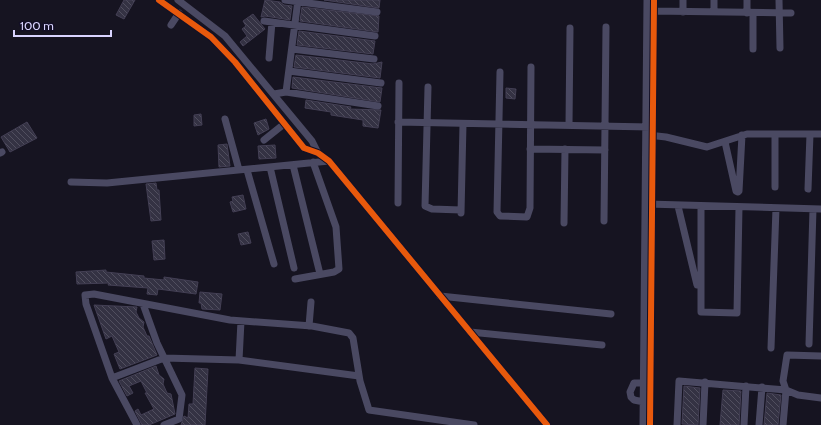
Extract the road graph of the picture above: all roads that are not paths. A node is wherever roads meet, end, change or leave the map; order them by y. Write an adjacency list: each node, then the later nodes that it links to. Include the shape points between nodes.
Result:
1 (159, 0): 15 (street)
2 (178, 0): 38 (street, via 226,36)
3 (285, 0): 10 (street)
4 (647, 0): 11 (street)
5 (654, 0): 11 (street)
6 (683, 0): 13 (street)
7 (714, 0): 14 (street)
8 (747, 0): 16 (street)
9 (779, 0): 17 (street)
10 (298, 1): 12 (street); 22 (street)
11 (651, 11): 13 (street); 49 (street)
12 (378, 12)
13 (683, 12): 14 (street)
14 (714, 12): 16 (street)
15 (179, 13): 21 (street); 43 (street, via 211,37 235,62)
16 (750, 13): 17 (street); 28 (street)
17 (779, 13): 18 (street); 26 (street)
18 (791, 13)
19 (264, 21): 20 (street)
20 (272, 22): 22 (street); 29 (street)
21 (171, 25)
22 (295, 25): 25 (street); 27 (street)
23 (606, 27): 48 (street)
24 (570, 28): 47 (street)
25 (375, 36)
26 (780, 48)
27 (292, 49): 30 (street); 32 (street)
28 (753, 49)
29 (269, 58)
30 (374, 59)
31 (531, 67): 46 (street)
32 (289, 71): 35 (street); 37 (street)
33 (500, 72): 45 (street)
34 (399, 82): 41 (street)
35 (381, 83)
36 (428, 87): 42 (street)
37 (286, 92): 38 (street); 39 (street)
38 (274, 94): 60 (street, via 312,141)
39 (378, 106)
40 (225, 118): 65 (street)
41 (398, 122): 42 (street); 69 (street)
42 (427, 123): 44 (street); 44 (street, via 425,206 461,212)
43 (284, 124): 55 (street); 60 (street, via 304,148)
44 (463, 124): 45 (street)
45 (499, 124): 46 (street); 57 (street, via 497,212 500,216 527,217 529,214)
46 (530, 124): 47 (street); 57 (street)
47 (569, 125): 48 (street)
48 (605, 126): 49 (street); 59 (street)
49 (649, 127): 53 (street)
50 (775, 134): 51 (street); 54 (street); 67 (street)
51 (810, 134): 52 (street); 68 (street)
52 (821, 134)
53 (649, 135): 56 (street, via 666,136 707,148); 70 (street)
54 (742, 135): 56 (street); 56 (street, via 738,192)
55 (264, 140)
56 (724, 142)
57 (530, 149): 58 (street)
58 (565, 149): 59 (street); 78 (street)
59 (604, 150): 77 (street)
60 (318, 153): 61 (street)
61 (329, 161): 62 (street); 83 (street)
62 (313, 162): 63 (street); 81 (street, via 336,227 339,261 339,269)
63 (293, 165): 64 (street); 81 (street)
64 (270, 167): 65 (street); 80 (street)
65 (243, 170): 66 (street, via 108,183); 79 (street)
66 (71, 182)
67 (775, 187)
68 (808, 188)
69 (398, 203)
70 (649, 205): 71 (street); 100 (street); 106 (street)
71 (678, 206): 72 (street); 84 (street)
72 (701, 206): 73 (street); 84 (street)
73 (739, 208): 74 (street); 84 (street, via 737,313 701,312)
74 (776, 208): 75 (street); 93 (street)
75 (813, 209): 76 (street); 91 (street)
76 (821, 209)
77 (604, 221)
78 (564, 223)
79 (274, 264)
80 (294, 268)
81 (320, 274): 82 (street)
82 (295, 279)
83 (440, 296): 87 (street); 90 (street)
84 (700, 296)
85 (311, 302): 89 (street)
86 (143, 304): 88 (street); 95 (street); 98 (street, via 94,294 86,295 86,304)
87 (611, 314)
88 (241, 321): 89 (street); 96 (street)
89 (309, 326): 97 (street, via 349,333 353,338)
90 (470, 332): 92 (street); 110 (street)
91 (809, 344)
92 (602, 346)
93 (772, 348)
94 (821, 356): 103 (street, via 787,355 783,382)
95 (164, 358): 96 (street); 98 (street); 108 (street, via 182,399 179,419)
96 (239, 360): 97 (street)
97 (359, 376): 109 (street, via 369,410)
98 (112, 378): 107 (street)
99 (705, 382): 101 (street); 112 (street, via 679,380); 113 (street)
100 (644, 383): 105 (street); 105 (street, via 634,383 630,392 634,400)
101 (746, 386): 102 (street); 114 (street)
102 (762, 387): 103 (street); 115 (street)
103 (786, 390): 104 (street, via 798,395); 116 (street)
104 (821, 398)
105 (644, 402): 106 (street)
106 (646, 420): 111 (street)
107 (137, 425)
108 (164, 425)
109 (474, 425)
110 (547, 425)
111 (650, 425)
112 (677, 425)
113 (702, 425)
114 (744, 425)
115 (759, 425)
116 (783, 425)

